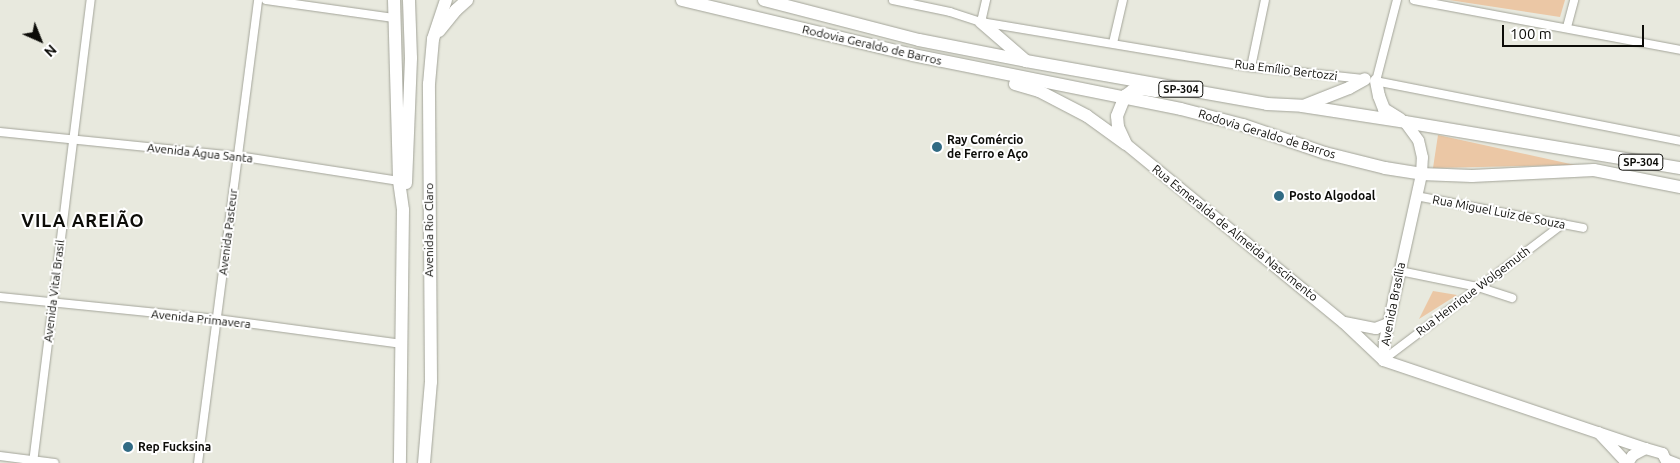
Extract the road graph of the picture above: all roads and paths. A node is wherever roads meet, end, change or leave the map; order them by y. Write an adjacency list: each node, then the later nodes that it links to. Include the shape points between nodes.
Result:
1 (91, 0): 32 (street, Avenida Vital Brasil)
2 (258, 0): 35 (street, Avenida Pasteur)
3 (266, 0): 17 (street)
4 (394, 0): 17 (highway)
5 (409, 0): 41 (highway, via 411,58)
6 (446, 0): 20 (highway, Avenida Rio Claro)
7 (467, 0): 20 (highway)
8 (682, 0): 23 (highway, Rodovia Geraldo de Barros / SP-304)
9 (764, 0): 24 (highway, Rodovia Geraldo de Barros / SP-304, via 919,40)
10 (892, 0): 18 (street, Rua Emílio Bertozzi)
11 (986, 0): 18 (street)
12 (1123, 0): 21 (street)
13 (1265, 0): 25 (street)
14 (1397, 0): 26 (street)
15 (1414, 0): 19 (street)
16 (1574, 0): 19 (street)
17 (394, 18): 38 (highway)
18 (981, 22): 21 (street, Rua Emílio Bertozzi); 24 (highway)
19 (1567, 27): 22 (street)
20 (433, 39): 62 (highway, Avenida Rio Claro, via 429,84 431,382)
21 (1113, 43): 25 (street, Rua Emílio Bertozzi)
22 (1680, 50)
23 (913, 56): 27 (highway, Rodovia Geraldo de Barros / SP-304); 34 (highway, via 1039,91 1087,116)
24 (1026, 61): 28 (highway, Rodovia Geraldo de Barros / SP-304)
25 (1251, 67): 26 (street, Rua Emílio Bertozzi)
26 (1370, 80): 29 (highway); 30 (highway, via 1384,109); 33 (street, Rua Emílio Bertozzi)
27 (1123, 99): 28 (highway, via 1132,91 1143,90); 34 (highway, via 1117,116); 37 (highway, Rodovia Geraldo de Barros / SP-304, via 1181,109 1242,125 1325,153)
28 (1267, 104): 29 (highway, Rodovia Geraldo de Barros / SP-304)
29 (1302, 106): 30 (highway, Rodovia Geraldo de Barros / SP-304)
30 (1404, 122): 36 (highway, Rodovia Geraldo de Barros / SP-304); 37 (main road, Avenida Brasília, via 1418,140)
31 (0, 132): 32 (street, Avenida Água Santa)
32 (73, 140): 35 (street, Avenida Água Santa); 48 (street, Avenida Vital Brasil)
33 (1680, 141)
34 (1126, 144): 50 (main road, Rua Esmeralda de Almeida Nascimento)
35 (238, 156): 38 (street, Avenida Água Santa); 49 (street, Avenida Pasteur)
36 (1680, 168)
37 (1421, 174): 39 (highway, Rodovia Geraldo de Barros / SP-304, via 1472,176 1594,170); 40 (main road, Avenida Brasília)
38 (399, 181): 41 (highway)
39 (1680, 187)
40 (1416, 196): 42 (street, Rua Miguel Luiz de Souza); 44 (main road, Avenida Brasília)
41 (403, 210): 52 (highway)
42 (1563, 224): 43 (street, Rua Miguel Luiz de Souza); 45 (street, Rua Henrique Wolgemuth)
43 (1583, 228)
44 (1400, 271): 45 (street); 51 (main road, Avenida Brasília)
45 (1478, 287): 47 (street); 53 (street, Rua Henrique Wolgemuth)
46 (0, 297): 48 (street, Avenida Primavera)
47 (1512, 298)
48 (52, 304): 49 (street, Avenida Primavera); 58 (street, Avenida Vital Brasil)
49 (217, 320): 52 (street, Avenida Primavera); 60 (street, Avenida Pasteur)
50 (1343, 322): 51 (main road, Rua Esmeralda de Almeida Nascimento, via 1375,328); 53 (main road, Rua Esmeralda de Almeida Nascimento)
51 (1388, 323): 53 (main road, Avenida Brasília)
52 (402, 344): 61 (highway)
53 (1383, 360): 54 (main road, Avenida Brasília)
54 (1597, 430): 55 (main road, Avenida Brasília); 63 (main road, Avenida Brasília)
55 (1645, 448): 57 (main road, Avenida Brasília, via 1657,450); 63 (main road, via 1632,455)
56 (0, 456): 58 (street)
57 (1666, 461): 64 (street)
58 (33, 462): 59 (street)
59 (55, 463)
60 (198, 463)
61 (400, 463)
62 (424, 463)
63 (1627, 463)
64 (1678, 463)

